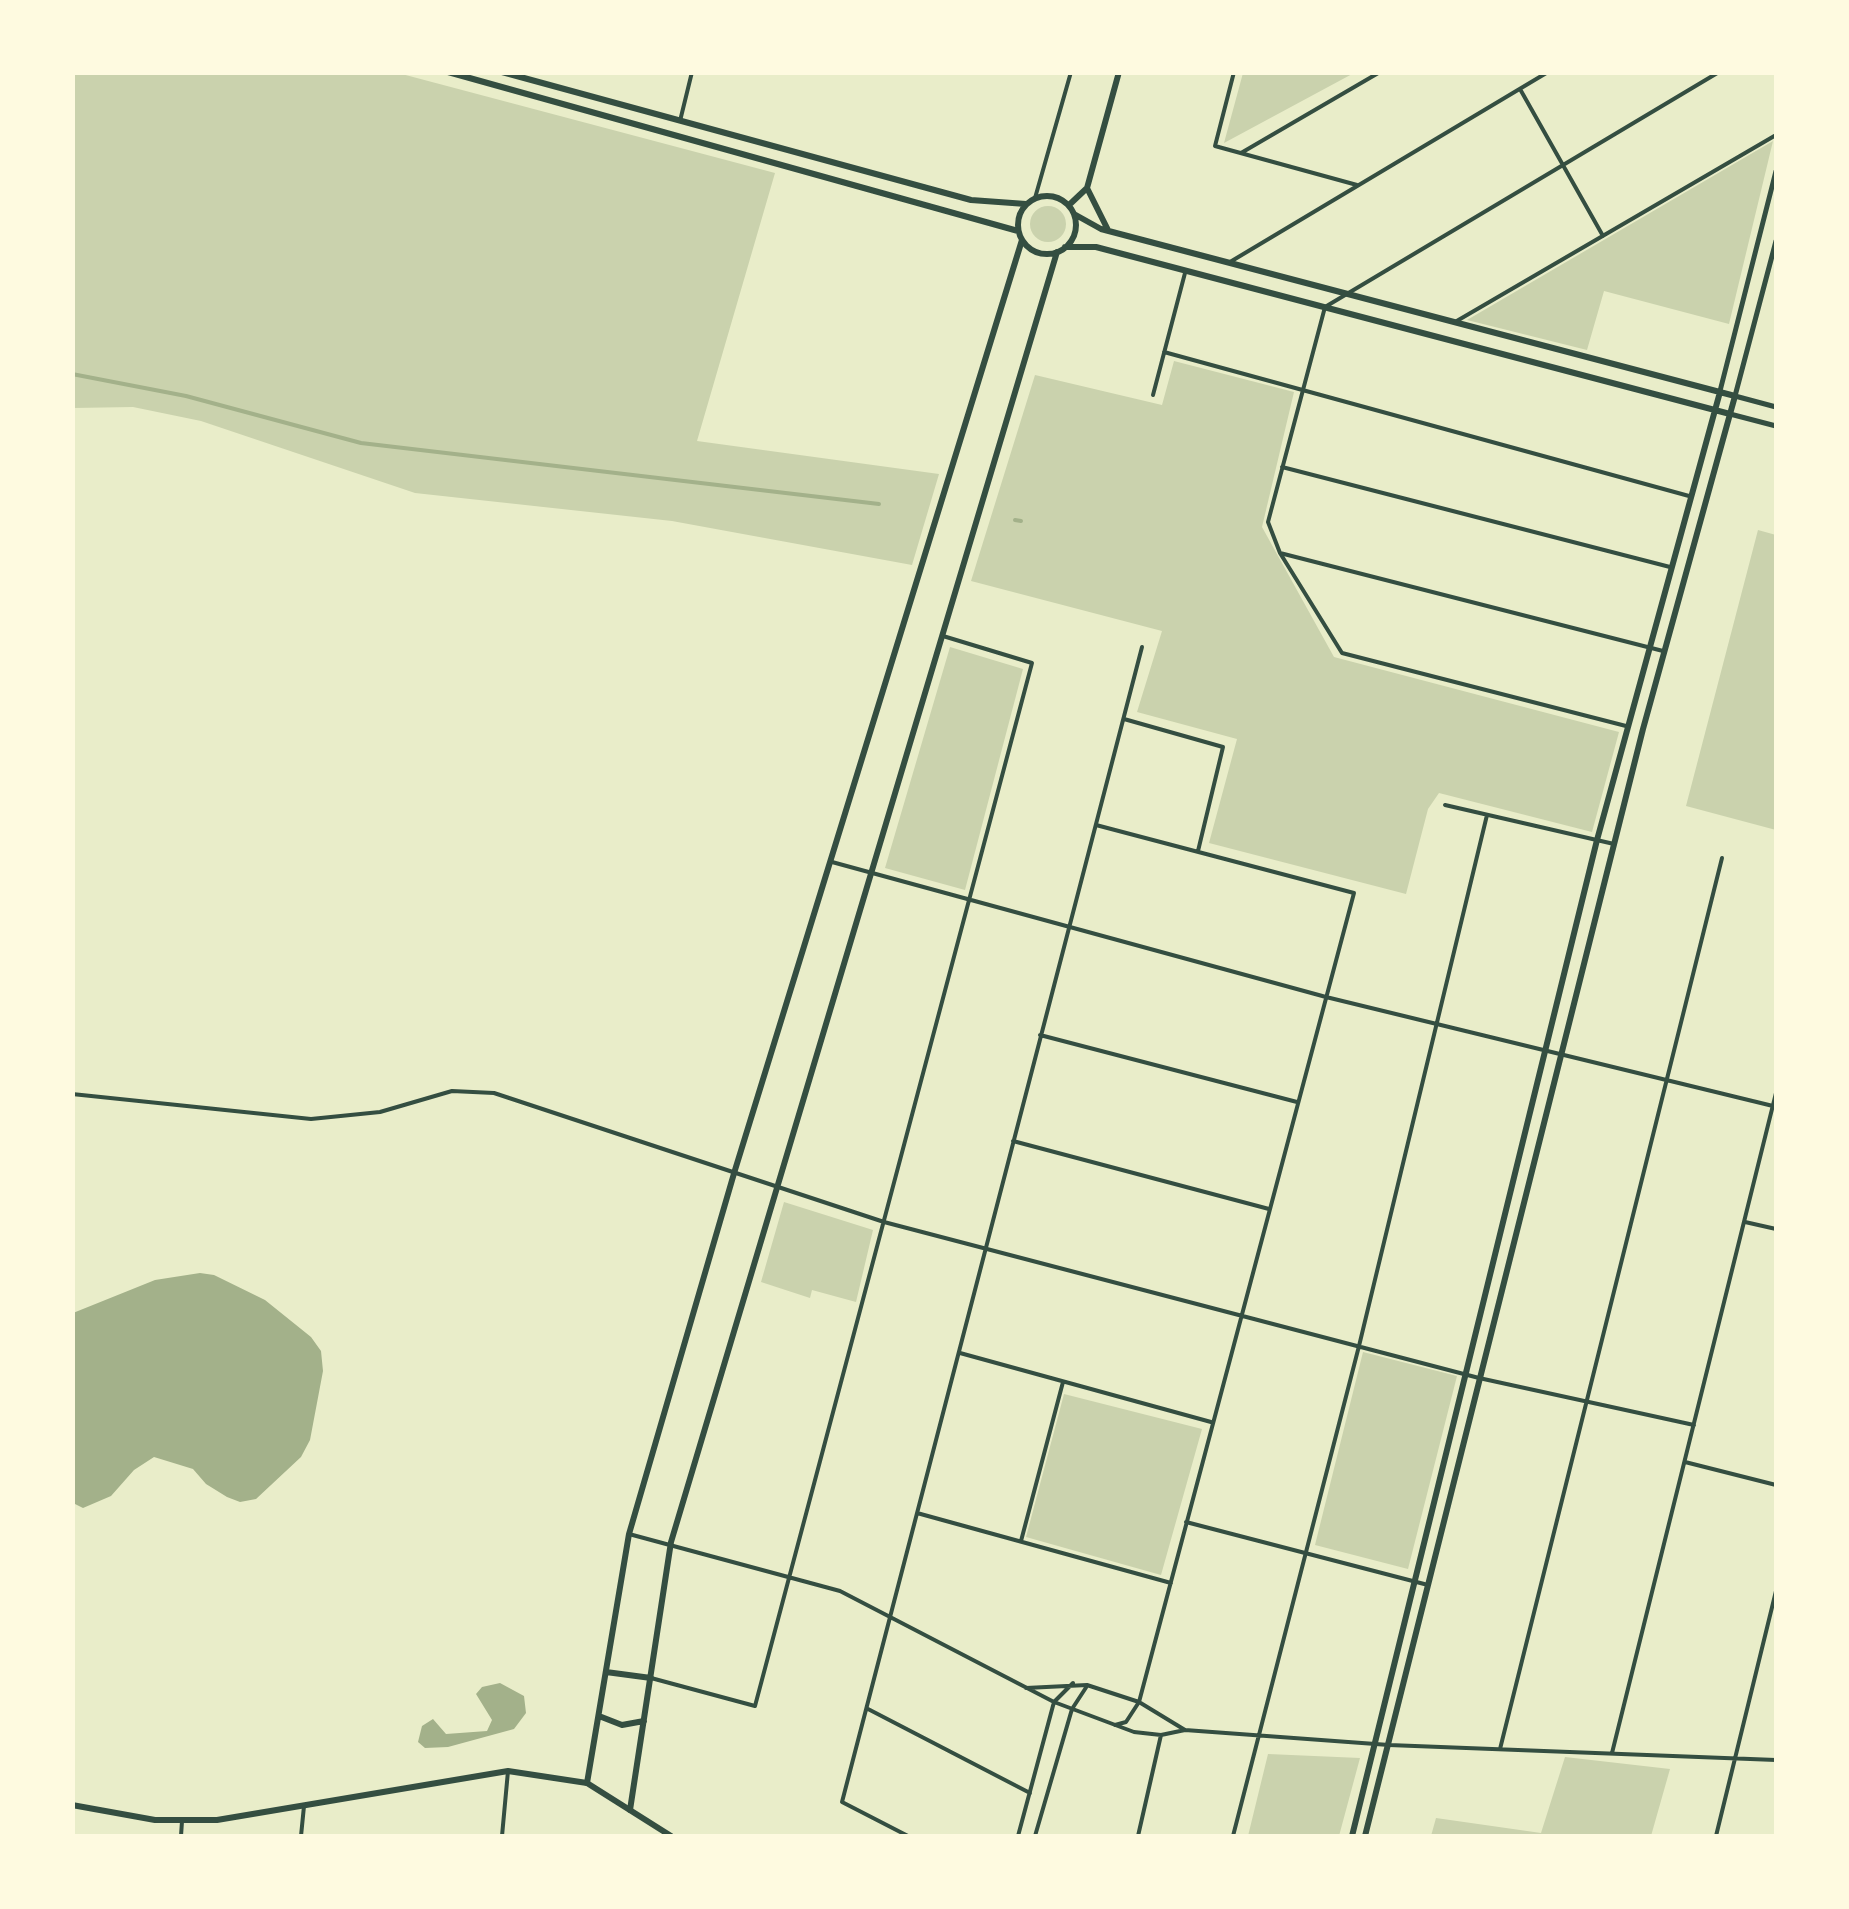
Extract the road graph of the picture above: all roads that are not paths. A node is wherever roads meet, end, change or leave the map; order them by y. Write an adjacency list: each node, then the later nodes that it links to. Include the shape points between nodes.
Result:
1 (448, 72): 23 (main road)
2 (502, 72): 10 (main road)
3 (692, 72): 12 (street)
4 (1071, 72): 19 (street)
5 (1119, 72): 18 (main road)
6 (1234, 72): 14 (street, via 1215,146)
7 (1380, 72): 14 (street)
8 (1548, 72): 11 (street)
9 (1719, 72): 15 (street)
10 (516, 74): 12 (main road)
11 (1520, 89): 15 (street); 17 (street)
12 (680, 121): 20 (main road, via 971,200)
13 (1776, 135): 25 (street)
14 (1242, 153): 17 (street)
15 (1562, 164): 25 (street); 31 (street)
16 (1776, 171): 34 (street)
17 (1356, 185): 29 (street)
18 (1087, 188): 21 (main road); 24 (main road)
19 (1034, 198): 20 (main road); 21 (main road, via 1053,196)
20 (1026, 204): 23 (main road)
21 (1069, 206): 22 (main road)
22 (1074, 214): 24 (main road); 28 (main road, via 1075,232)
23 (1018, 231): 26 (main road)
24 (1109, 231): 29 (main road)
25 (1604, 236): 33 (street)
26 (1022, 240): 28 (main road, via 1038,252); 64 (main road)
27 (1776, 240): 35 (street)
28 (1061, 250): 30 (main road, via 1096,246); 51 (main road)
29 (1228, 262): 31 (main road)
30 (1186, 270): 32 (main road); 36 (street)
31 (1345, 293): 32 (street); 33 (main road)
32 (1324, 307): 38 (main road); 39 (street)
33 (1455, 322): 37 (main road)
34 (1736, 335): 35 (street); 40 (street)
35 (1752, 338): 42 (street)
36 (1164, 352): 39 (street); 41 (street)
37 (1613, 364): 38 (main road); 40 (main road)
38 (1607, 381): 44 (main road)
39 (1303, 390): 47 (street); 48 (street)
40 (1720, 392): 42 (main road); 44 (main road)
41 (1153, 394)
42 (1735, 396): 43 (street); 45 (main road)
43 (1776, 407)
44 (1715, 410): 45 (main road); 48 (main road)
45 (1730, 414): 46 (street); 54 (main road)
46 (1776, 426)
47 (1282, 467): 49 (street, via 1268,522); 50 (street)
48 (1689, 496): 50 (main road)
49 (1280, 553): 53 (street); 56 (street, via 1342,653)
50 (1671, 568): 53 (main road)
51 (943, 636): 65 (main road); 66 (street, via 1032,663)
52 (1142, 647): 55 (street)
53 (1647, 647): 54 (street); 56 (main road)
54 (1664, 652): 61 (main road)
55 (1123, 719): 59 (street); 62 (street, via 1223,747)
56 (1627, 726): 60 (main road)
57 (1446, 805): 58 (street)
58 (1487, 816): 60 (street); 69 (street)
59 (1096, 824): 62 (street); 67 (street)
60 (1597, 840): 61 (street); 71 (main road)
61 (1614, 844): 72 (main road)
62 (1198, 851): 68 (street, via 1354,893)
63 (1722, 858): 73 (street)
64 (832, 862): 65 (street); 79 (main road)
65 (870, 873): 66 (street); 80 (main road)
66 (967, 901): 67 (street); 82 (street)
67 (1069, 928): 68 (street); 70 (street)
68 (1326, 997): 69 (street); 76 (street)
69 (1437, 1024): 71 (street); 87 (street)
70 (1040, 1035): 76 (street); 78 (street)
71 (1545, 1050): 72 (street); 89 (main road)
72 (1561, 1054): 73 (street); 90 (main road)
73 (1664, 1080): 77 (street); 92 (street)
74 (1776, 1092): 77 (street)
75 (72, 1094): 79 (street, via 311,1119 352,1118 452,1091 478,1091)
76 (1298, 1102): 81 (street)
77 (1773, 1106): 83 (street)
78 (1013, 1141): 81 (street); 85 (street)
79 (734, 1170): 80 (street); 99 (main road)
80 (775, 1185): 82 (street); 100 (main road)
81 (1270, 1209): 86 (street)
82 (884, 1222): 85 (street); 103 (street)
83 (1745, 1222): 84 (street); 94 (street)
84 (1776, 1230)
85 (986, 1248): 86 (street); 88 (street)
86 (1243, 1316): 87 (street); 93 (street)
87 (1358, 1346): 89 (street); 102 (street)
88 (960, 1353): 91 (street); 97 (street)
89 (1465, 1374): 90 (street); 104 (main road)
90 (1480, 1378): 92 (street); 106 (main road)
91 (1064, 1382): 93 (street); 101 (street)
92 (1586, 1401): 94 (street); 126 (street)
93 (1212, 1422): 98 (street)
94 (1694, 1425): 95 (street)
95 (1684, 1462): 96 (street); 127 (street)
96 (1776, 1485)
97 (916, 1513): 101 (street); 108 (street)
98 (1186, 1522): 102 (street); 105 (street)
99 (629, 1534): 100 (street); 109 (main road)
100 (670, 1542): 103 (street); 110 (main road)
101 (1021, 1542): 105 (street)
102 (1304, 1552): 104 (street); 123 (street)
103 (789, 1577): 108 (street, via 840,1591); 110 (street, via 755,1706)
104 (1414, 1581): 106 (street); 124 (main road)
105 (1171, 1583): 115 (street)
106 (1428, 1585): 125 (main road)
107 (1776, 1591): 128 (street)
108 (890, 1616): 113 (street); 116 (street)
109 (606, 1672): 110 (main road); 118 (main road)
110 (651, 1678): 119 (main road)
111 (1073, 1683): 112 (street); 113 (street); 114 (street)
112 (1088, 1685): 115 (street); 117 (street)
113 (1026, 1688): 114 (street)
114 (1054, 1702): 117 (street); 132 (street)
115 (1139, 1702): 120 (street, via 1126,1722); 121 (street)
116 (868, 1709): 132 (street); 141 (street, via 842,1802)
117 (1072, 1709): 120 (street); 143 (street)
118 (598, 1716): 119 (main road, via 622,1726); 131 (main road)
119 (644, 1721): 135 (main road)
120 (1110, 1726): 122 (street)
121 (1185, 1730): 122 (street); 123 (street)
122 (1161, 1735): 144 (street)
123 (1256, 1737): 124 (street); 145 (street)
124 (1374, 1744): 125 (street); 146 (main road)
125 (1389, 1745): 126 (street); 147 (main road)
126 (1500, 1749): 127 (street)
127 (1612, 1754): 128 (street)
128 (1735, 1758): 129 (street); 148 (street)
129 (1776, 1760)
130 (508, 1771): 131 (main road); 134 (main road); 139 (street)
131 (587, 1783): 135 (main road)
132 (1030, 1793): 142 (street)
133 (72, 1805): 136 (main road)
134 (304, 1805): 136 (main road); 138 (street)
135 (630, 1810): 140 (main road)
136 (182, 1820): 137 (street)
137 (181, 1836)
138 (302, 1836)
139 (502, 1836)
140 (671, 1836)
141 (908, 1836)
142 (1018, 1836)
143 (1035, 1836)
144 (1138, 1836)
145 (1232, 1836)
146 (1352, 1836)
147 (1365, 1836)
148 (1716, 1836)

